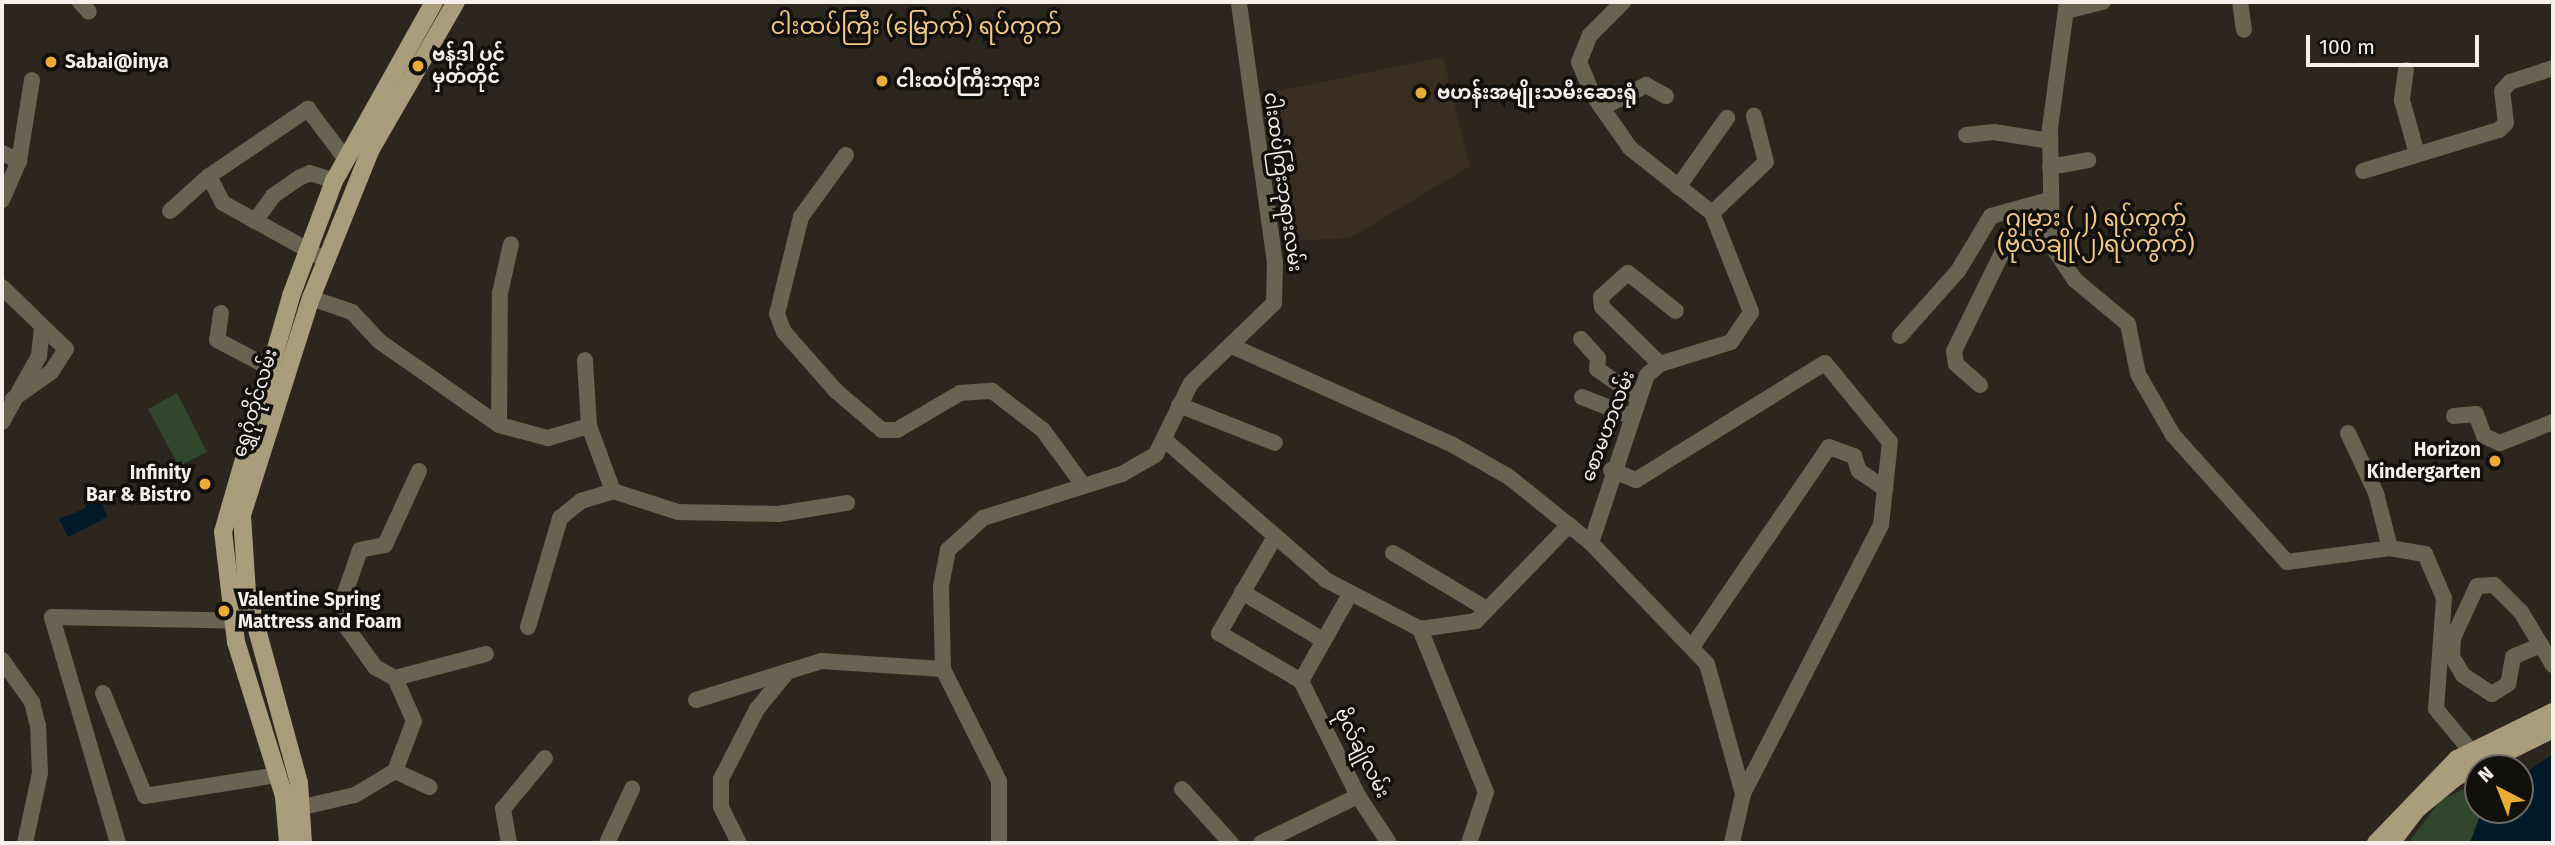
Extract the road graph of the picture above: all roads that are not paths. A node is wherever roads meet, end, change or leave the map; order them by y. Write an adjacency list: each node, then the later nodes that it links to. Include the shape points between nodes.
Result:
1 (433, 2): 21 (main road, ရွှေဂုံတိုင်လမ်း)
2 (456, 2): 37 (main road, ရွှေဂုံတိုင်လမ်း, via 371,149)
3 (1239, 2): 45 (street, ငါးထပ်ကြီးဘုရားလမ်း, via 1276,288 1268,313)
4 (1623, 2): 13 (street, via 1590,35 1579,62)
5 (2103, 2): 7 (street)
6 (2240, 2): 8 (street)
7 (2067, 6): 17 (street)
8 (2244, 30)
9 (2553, 68): 19 (street, via 2510,82 2502,91 2506,123 2499,130)
10 (2406, 70): 19 (street, via 2402,100)
11 (32, 80): 23 (street)
12 (1666, 96): 13 (street, via 1646,85)
13 (1602, 108): 28 (street, via 1630,148)
14 (1754, 116): 32 (street, via 1766,162)
15 (1727, 118): 28 (street)
16 (1966, 135): 17 (street, via 1994,132)
17 (2050, 141): 24 (street)
18 (2, 153): 23 (street)
19 (2417, 154): 25 (street)
20 (846, 155): 65 (street, via 801,217 777,314 784,332 836,391 890,432 960,393 992,391 1043,430)
21 (344, 157): 26 (street, via 308,109); 27 (main road, ရွှေဂုံတိုင်လမ်း)
22 (2088, 160): 24 (street)
23 (19, 161): 29 (street)
24 (2050, 167): 30 (street)
25 (2364, 171)
26 (209, 176): 31 (street); 33 (street, via 223,203)
27 (334, 181): 33 (street, via 310,173 299,178 273,196); 36 (main road, ရွှေဂုံတိုင်လမ်း)
28 (1678, 187): 32 (street)
29 (2, 200)
30 (2049, 200): 34 (street); 43 (street, via 1991,216 1958,271)
31 (170, 211)
32 (1712, 213): 47 (street, စောမဟာလမ်း, via 1751,312 1731,342)
33 (255, 221): 36 (street)
34 (2052, 236): 49 (street, via 2009,244 1954,351 1956,364); 72 (street, via 2075,280 2128,324 2143,387 2172,435 2287,562)
35 (511, 244): 58 (street, via 500,293)
36 (307, 251): 37 (street); 48 (main road, ရွှေဂုံတိုင်လမ်း)
37 (326, 260): 39 (main road, ရွှေဂုံတိုင်လမ်း)
38 (2, 287): 42 (street)
39 (311, 298): 58 (street, via 352,312 379,341); 77 (main road, ရွှေဂုံတိုင်လမ်း, via 242,515 240,547)
40 (1676, 311): 47 (street, via 1628,273 1601,297 1602,307)
41 (221, 313): 48 (street, via 217,340)
42 (42, 329): 52 (street, via 39,356); 52 (street, via 65,353 35,387)
43 (1900, 336)
44 (1581, 339): 51 (street, via 1598,358 1597,369)
45 (1234, 347): 53 (street, ငါးထပ်ကြီးဘုရားလမ်း, via 1208,364); 69 (street, via 1453,445 1509,477)
46 (585, 360): 59 (street)
47 (1660, 364): 51 (street, စောမဟာလမ်း)
48 (270, 368): 78 (main road, ရွှေဂုံတိုင်လမ်း, via 223,533)
49 (1980, 384)
50 (1582, 397): 54 (street)
51 (1637, 397): 54 (street, စောမဟာလမ်း)
52 (13, 399): 56 (street)
53 (1178, 405): 61 (street, ငါးထပ်ကြီးဘုရားလမ်း); 62 (street)
54 (1630, 416): 63 (street, စောမဟာလမ်း)
55 (2455, 416): 57 (street, via 2476,414 2484,436 2500,443)
56 (2, 422)
57 (2553, 422)
58 (499, 425): 59 (street, via 548,438)
59 (589, 426): 67 (street)
60 (2348, 433): 72 (street, via 2376,493)
61 (1166, 441): 65 (street, ငါးထပ်ကြီးဘုရားလမ်း, via 1144,463); 70 (street)
62 (1275, 443)
63 (1611, 470): 66 (street, via 1636,480 1825,363 1890,442); 71 (street, စောမဟာလမ်း)
64 (419, 471): 89 (street, via 385,545 360,551 342,602 350,638)
65 (1083, 485): 87 (street, ငါးထပ်ကြီးဘုရားလမ်း, via 983,518 951,542 941,586)
66 (1886, 489): 83 (street, via 1862,474 1850,453 1829,447); 106 (street, via 1881,525)
67 (613, 491): 68 (street, via 678,512 778,514); 79 (street, via 581,501 560,517)
68 (847, 503)
69 (1569, 525): 71 (street); 76 (street)
70 (1273, 540): 74 (street); 75 (street)
71 (1591, 543): 83 (street)
72 (2390, 548): 95 (street, via 2426,554 2439,574 2444,598 2436,709)
73 (1393, 553): 76 (street)
74 (1242, 593): 81 (street); 90 (street, via 1219,633)
75 (1350, 593): 80 (street); 81 (street)
76 (1485, 608): 80 (street, via 1463,628)
77 (254, 621): 78 (street); 108 (main road, ရွှေဂုံတိုင်လမ်း)
78 (232, 622): 102 (main road, ရွှေဂုံတိုင်လမ်း); 110 (street, via 52,617)
79 (528, 627)
80 (1420, 629): 120 (street, via 1486,792)
81 (1323, 640): 90 (street)
82 (2541, 645): 82 (street, via 2513,657 2508,684 2492,694 2463,675 2452,657 2453,638 2477,586 2504,590); 86 (street)
83 (1692, 646): 106 (street, via 1715,680)
84 (486, 654): 89 (street)
85 (2, 660): 109 (street, via 32,702 37,726 40,773)
86 (2553, 665)
87 (943, 669): 88 (street, via 821,661); 116 (street, ငါးထပ်ကြီးဘုရားလမ်း, via 999,782)
88 (789, 670): 92 (street); 115 (street, via 757,709 720,779 721,807)
89 (395, 678): 101 (street, via 414,721)
90 (1301, 681): 107 (street, ဗိုလ်ချိုလမ်း)
91 (103, 693): 102 (street, via 145,796)
92 (696, 700)
93 (2553, 712): 96 (main road)
94 (2553, 729): 97 (main road)
95 (2474, 754)
96 (2481, 754)
97 (2484, 754)
98 (545, 758): 113 (street, via 503,809)
99 (2464, 764): 122 (main road, via 2421,789)
100 (2464, 767): 123 (main road, via 2423,803)
101 (396, 771): 103 (street); 108 (street, via 355,795)
102 (278, 775): 111 (main road, ရွှေဂုံတိုင်လမ်း)
103 (429, 787)
104 (632, 789): 114 (street)
105 (1182, 789): 117 (street)
106 (1743, 793): 121 (street)
107 (1357, 796): 118 (street); 119 (street, ဗိုလ်ချိုလမ်း)
108 (303, 807): 112 (main road, ရွှေဂုံတိုင်လမ်း)
109 (25, 843)
110 (118, 843)
111 (288, 843)
112 (303, 843)
113 (509, 843)
114 (607, 843)
115 (739, 843)
116 (999, 843)
117 (1231, 843)
118 (1261, 843)
119 (1389, 843)
120 (1469, 843)
121 (1732, 843)
122 (2376, 843)
123 (2391, 843)

